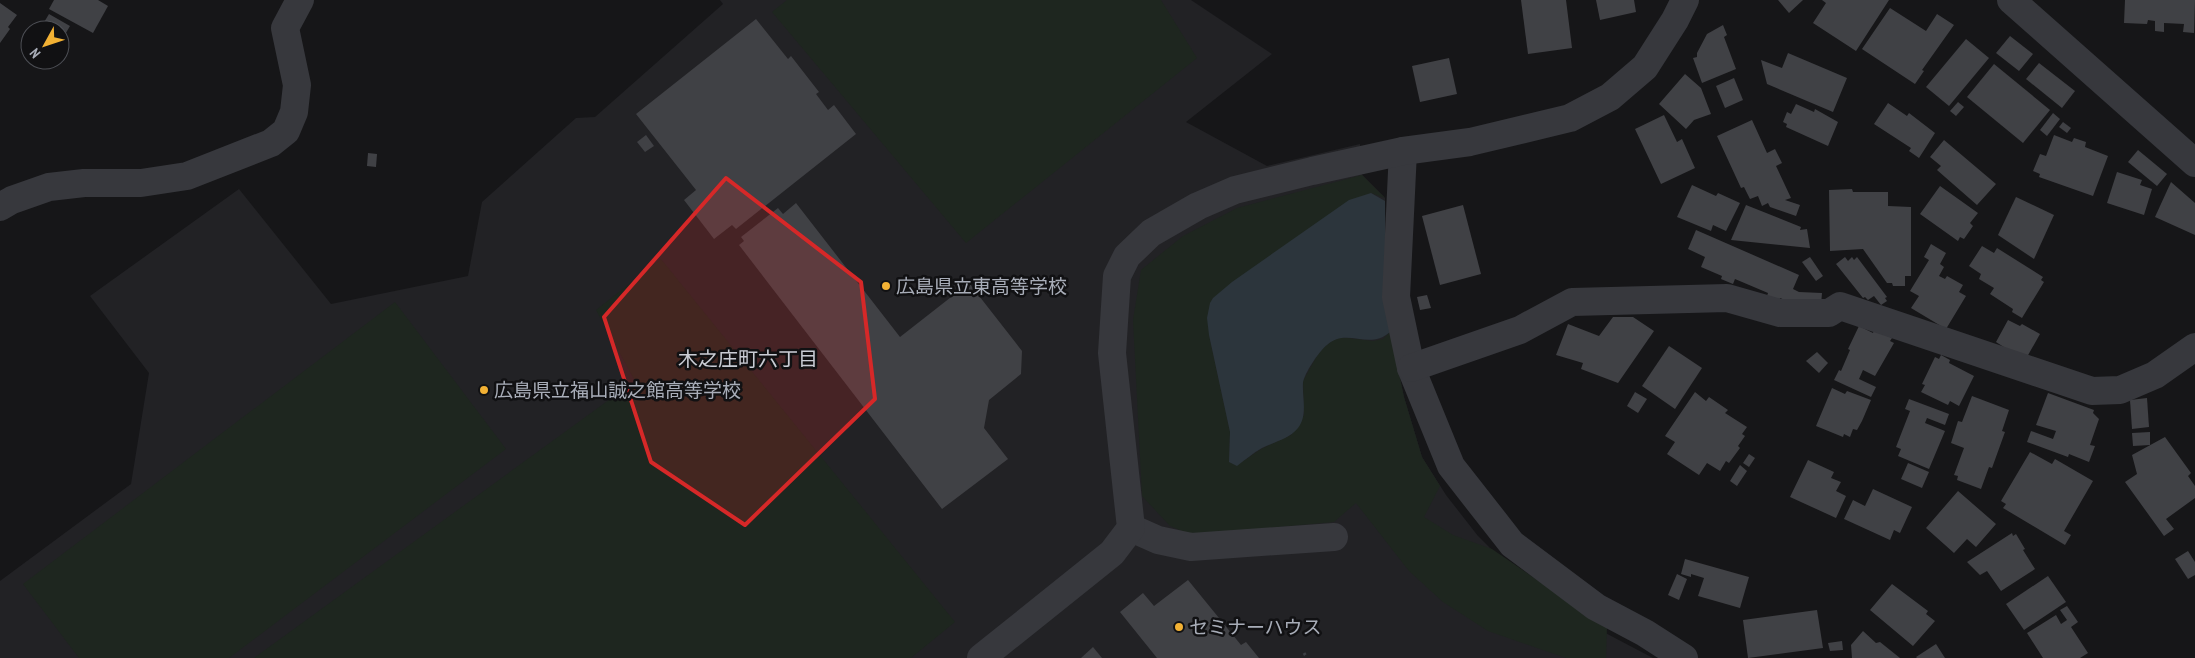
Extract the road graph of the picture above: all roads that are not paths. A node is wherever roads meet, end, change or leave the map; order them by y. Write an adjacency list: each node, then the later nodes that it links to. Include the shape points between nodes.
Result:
1 (300, 0): 6 (street, via 285,28 297,85 294,112 286,131 271,143 187,176 141,183 49,187)
2 (1684, 0): 4 (street, via 1645,67 1610,97 1570,118 1470,142)
3 (2011, 0): 5 (street)
4 (1402, 152): 8 (street, via 1396,297); 9 (street, via 1235,190 1150,233 1127,256 1117,276 1112,353)
5 (2195, 163)
6 (0, 207)
7 (2195, 346): 8 (street, via 2155,375 2120,390 2092,391 1840,306 1829,313 1780,313 1727,298 1572,302 1520,330)
8 (1411, 368): 12 (street, via 1451,466 1512,544 1596,607)
9 (1131, 528): 10 (street, via 1158,540 1191,547); 11 (street, via 1112,553)
10 (1334, 537)
11 (981, 658)
12 (1684, 658)

